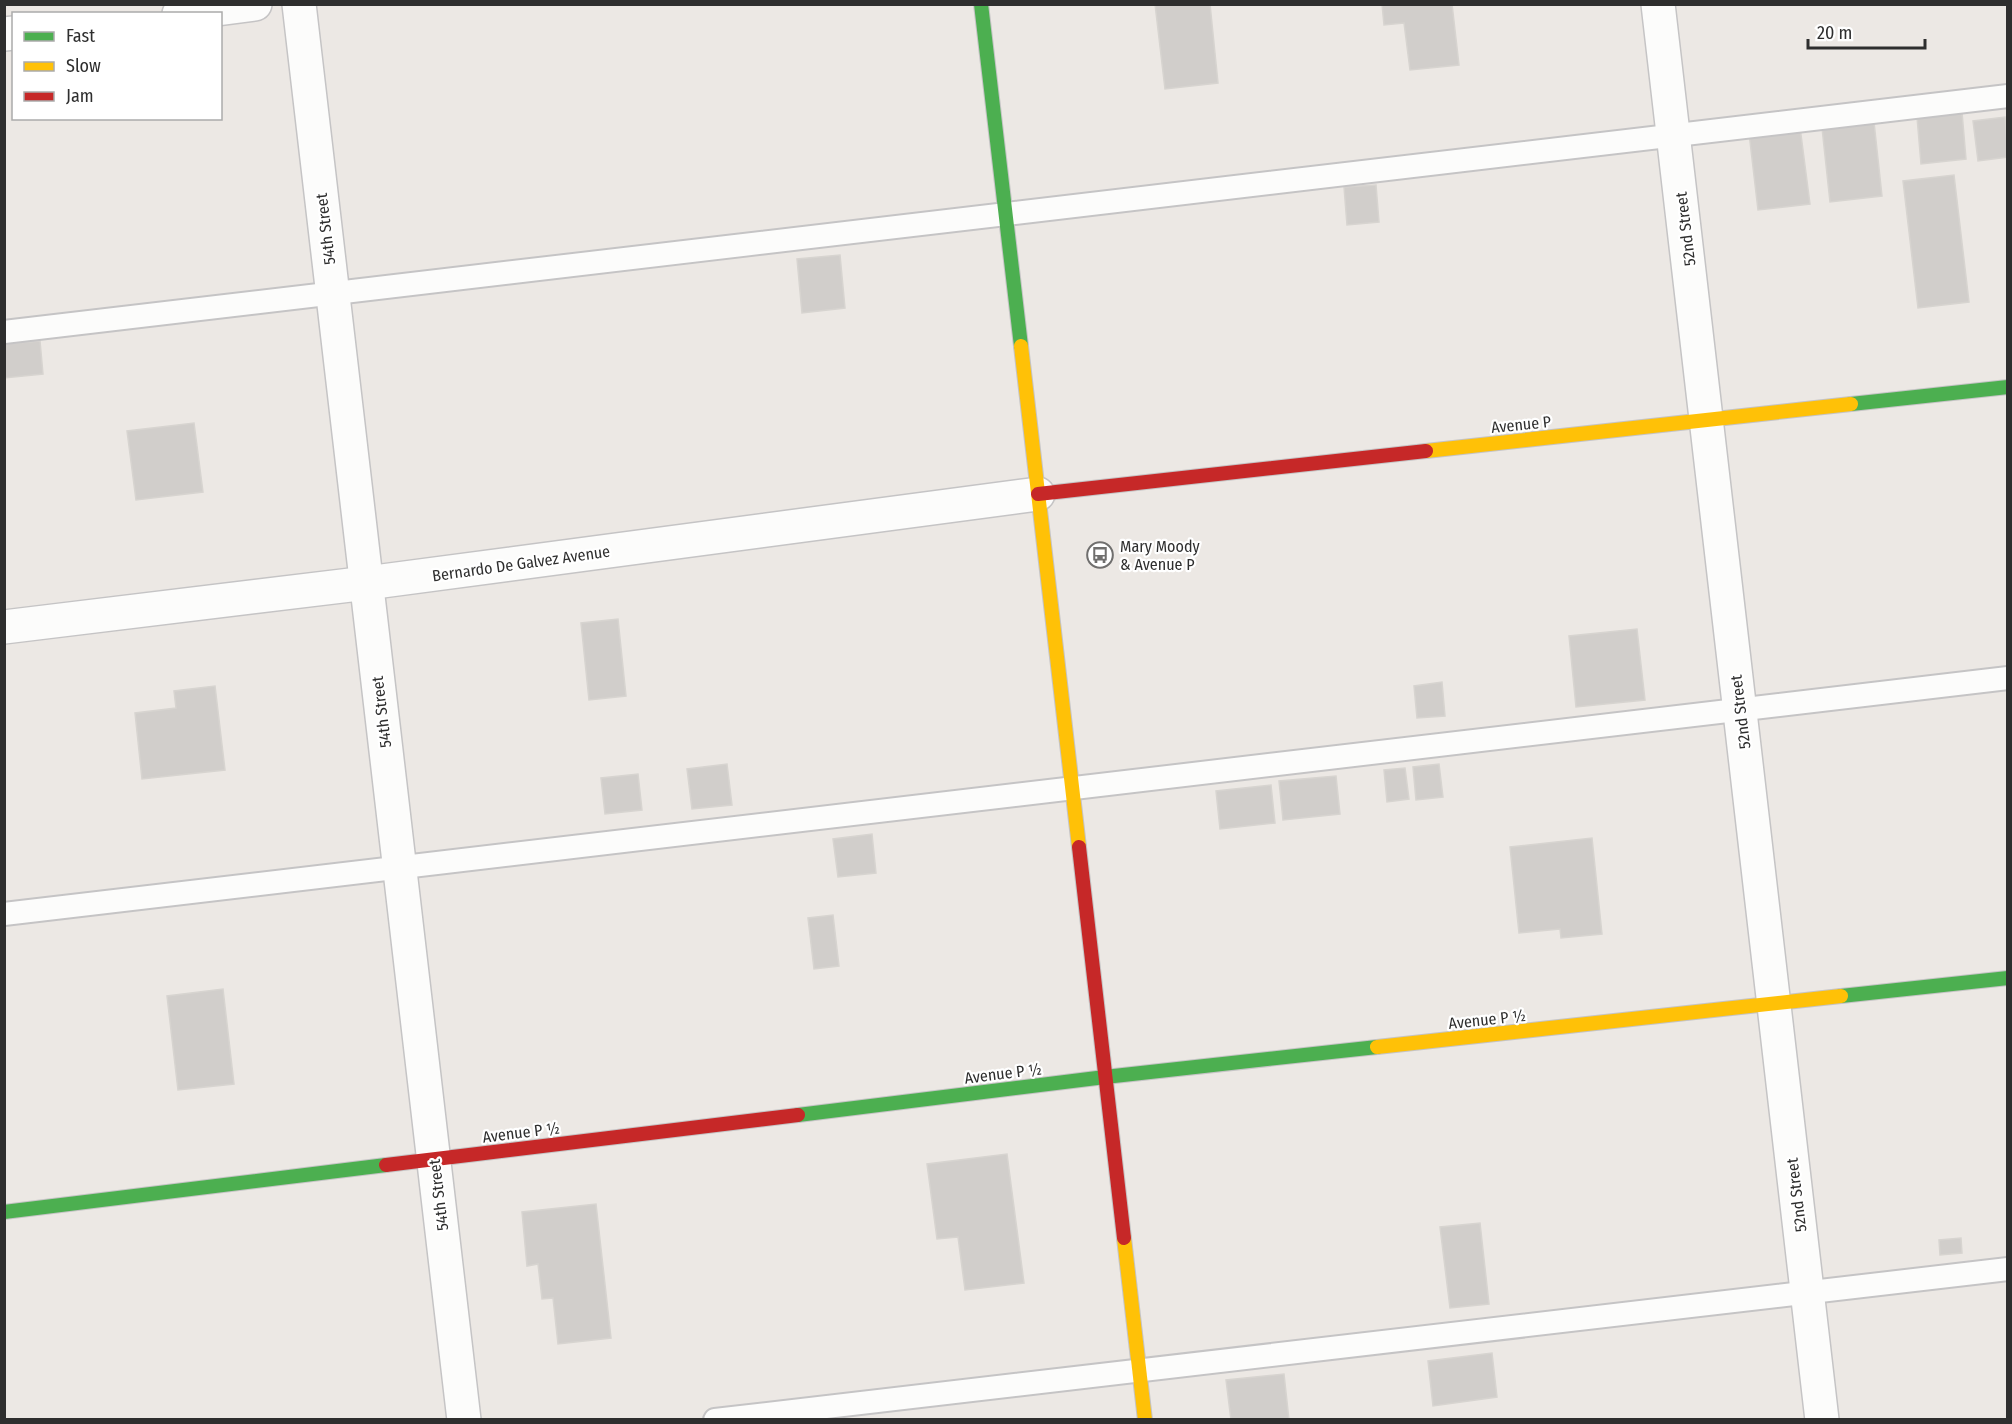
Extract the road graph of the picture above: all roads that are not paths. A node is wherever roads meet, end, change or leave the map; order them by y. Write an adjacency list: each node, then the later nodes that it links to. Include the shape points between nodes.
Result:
1 (255, 4): 5 (street)
2 (299, 4): 9 (street, 54th Street)
3 (981, 4): 8 (main road)
4 (1658, 4): 7 (street, 52nd Street)
5 (194, 12)
6 (2007, 96): 7 (lane)
7 (1674, 136): 8 (lane); 12 (street, 52nd Street)
8 (1005, 214): 9 (lane); 13 (main road)
9 (333, 293): 10 (lane); 14 (street, 54th Street)
10 (4, 332)
11 (2007, 387): 12 (main road, Avenue P)
12 (1707, 420): 13 (main road, Avenue P); 17 (street, 52nd Street)
13 (1038, 494): 14 (street, Bernardo De Galvez Avenue); 18 (main road)
14 (367, 583): 15 (street, Bernardo De Galvez Avenue); 19 (street, 54th Street)
15 (4, 627)
16 (2007, 678): 17 (lane)
17 (1740, 710): 18 (lane); 22 (street, 52nd Street)
18 (1072, 788): 19 (lane); 23 (main road)
19 (400, 867): 20 (lane); 24 (street, 54th Street)
20 (4, 914)
21 (2007, 978): 22 (main road, Avenue P ½)
22 (1774, 1004): 23 (main road, Avenue P ½); 27 (street, 52nd Street)
23 (1105, 1077): 24 (main road, Avenue P ½); 28 (main road)
24 (434, 1160): 25 (main road, Avenue P ½); 29 (street, 54th Street)
25 (4, 1212)
26 (2007, 1269): 27 (lane)
27 (1807, 1292): 28 (lane); 32 (street, 52nd Street)
28 (1139, 1370): 30 (lane); 31 (main road)
29 (464, 1419)
30 (716, 1419)
31 (1145, 1419)
32 (1822, 1419)

